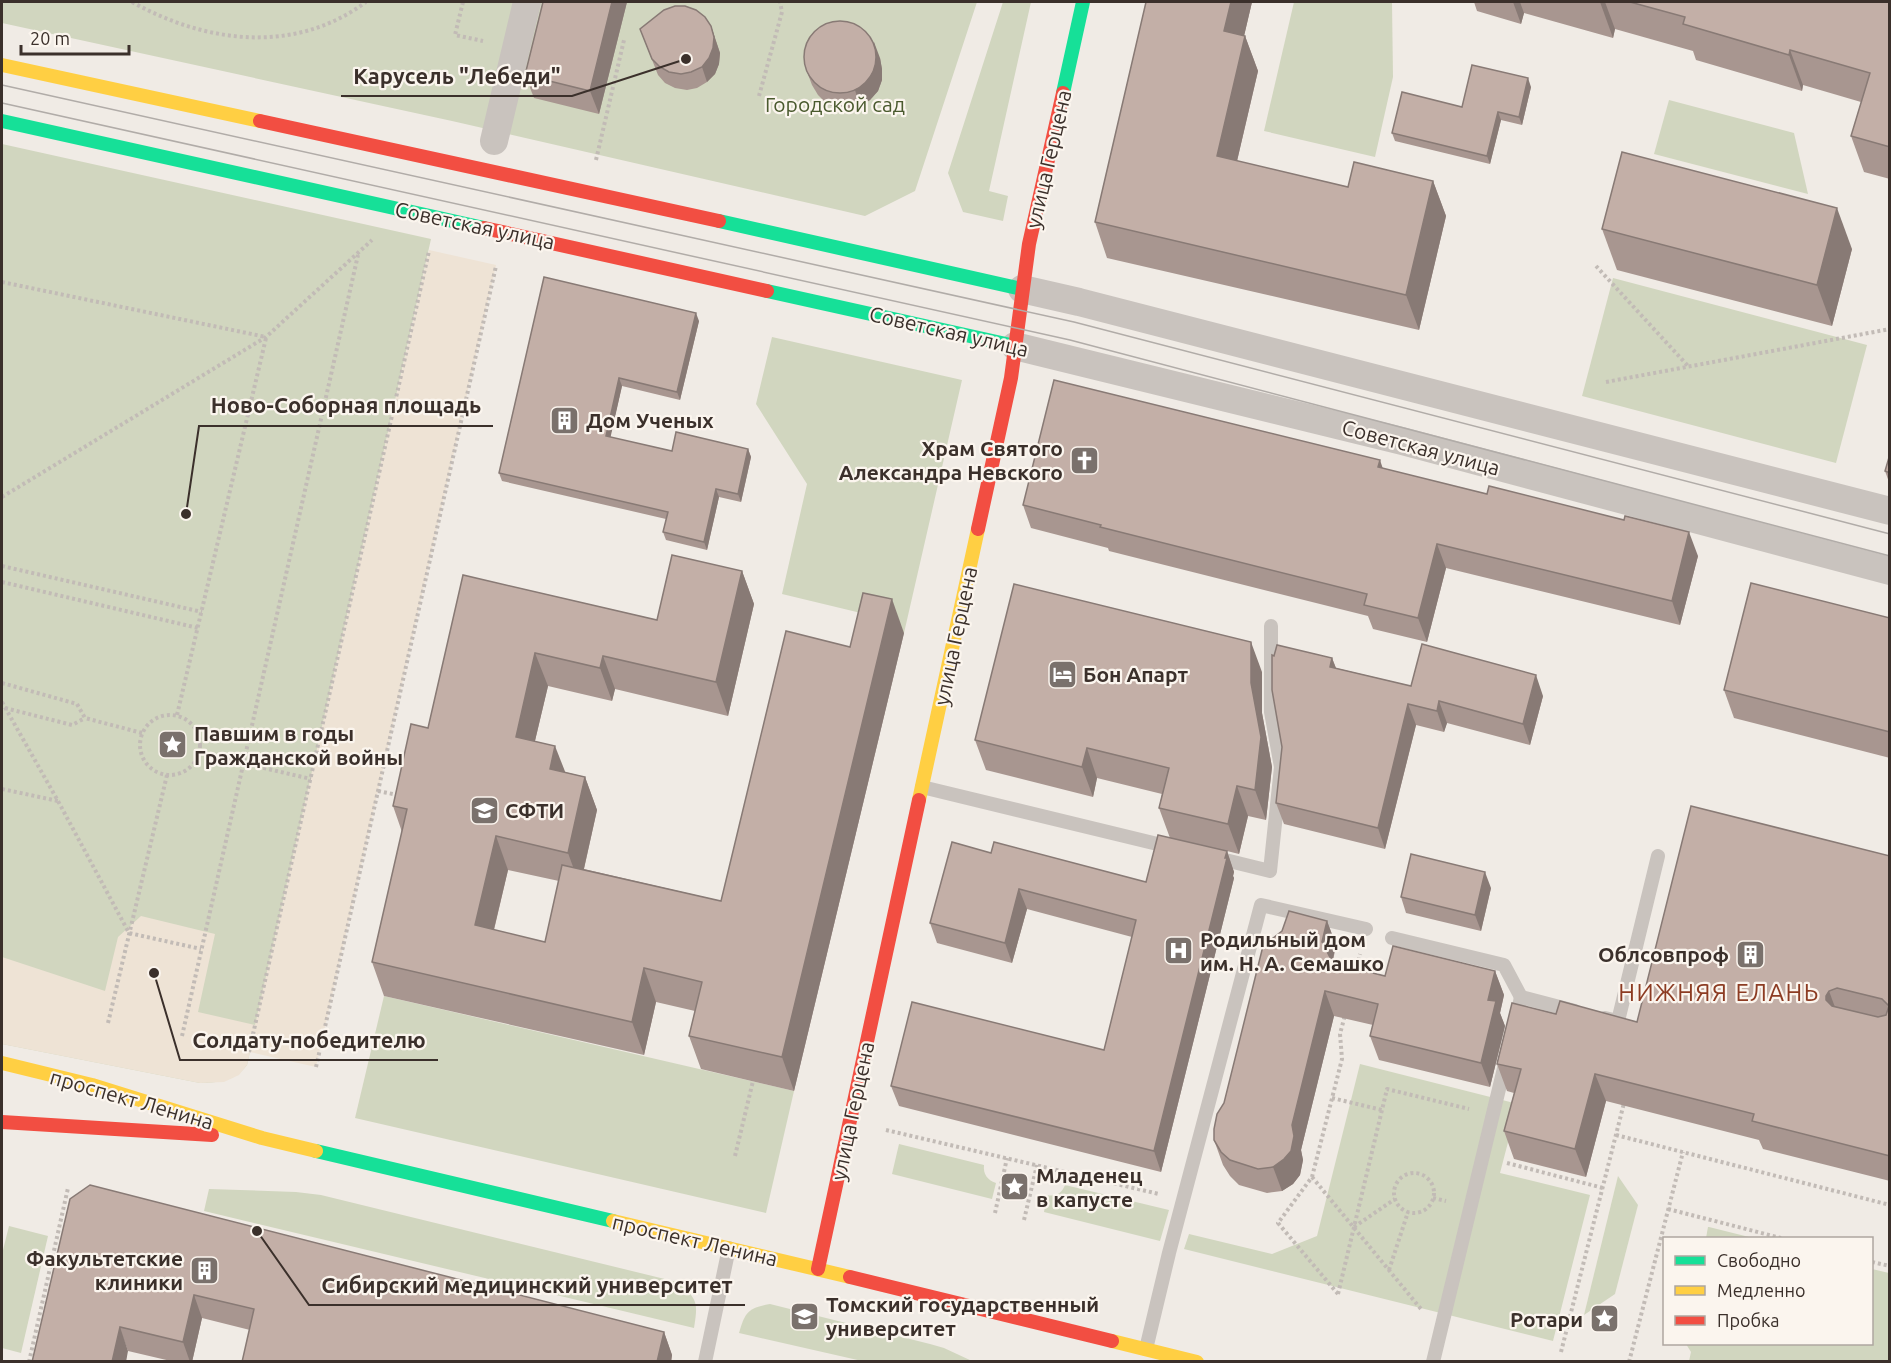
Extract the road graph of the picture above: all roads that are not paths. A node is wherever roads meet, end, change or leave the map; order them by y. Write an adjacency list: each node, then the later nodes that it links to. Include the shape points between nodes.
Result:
1 (527, 2): 5 (street)
2 (1083, 2): 6 (street, улица Герцена)
3 (2, 65): 6 (street)
4 (2, 121): 7 (street, Советская улица)
5 (494, 141)
6 (1022, 289): 7 (street, улица Герцена); 8 (street)
7 (1015, 346): 9 (street, Советская улица, via 1402,441); 11 (street, улица Герцена, via 1005,408)
8 (1890, 511)
9 (1890, 571)
10 (1271, 626): 11 (lane, via 1271,712 1281,767 1270,871)
11 (922, 787): 22 (street, улица Герцена)
12 (1658, 856): 15 (lane, via 1617,1021)
13 (1366, 930): 23 (lane, via 1261,905)
14 (1392, 938): 15 (lane, via 1504,965)
15 (1521, 998): 16 (lane)
16 (1514, 1029)
17 (1508, 1051): 26 (lane)
18 (2, 1063): 20 (street, проспект Ленина, via 93,1084)
19 (2, 1122): 20 (street, проспект Ленина)
20 (262, 1138): 21 (street, проспект Ленина)
21 (729, 1248): 22 (street, проспект Ленина); 24 (lane)
22 (818, 1269): 23 (street, проспект Ленина)
23 (1146, 1349): 25 (street, проспект Ленина)
24 (705, 1362)
25 (1197, 1362)
26 (1433, 1362)

